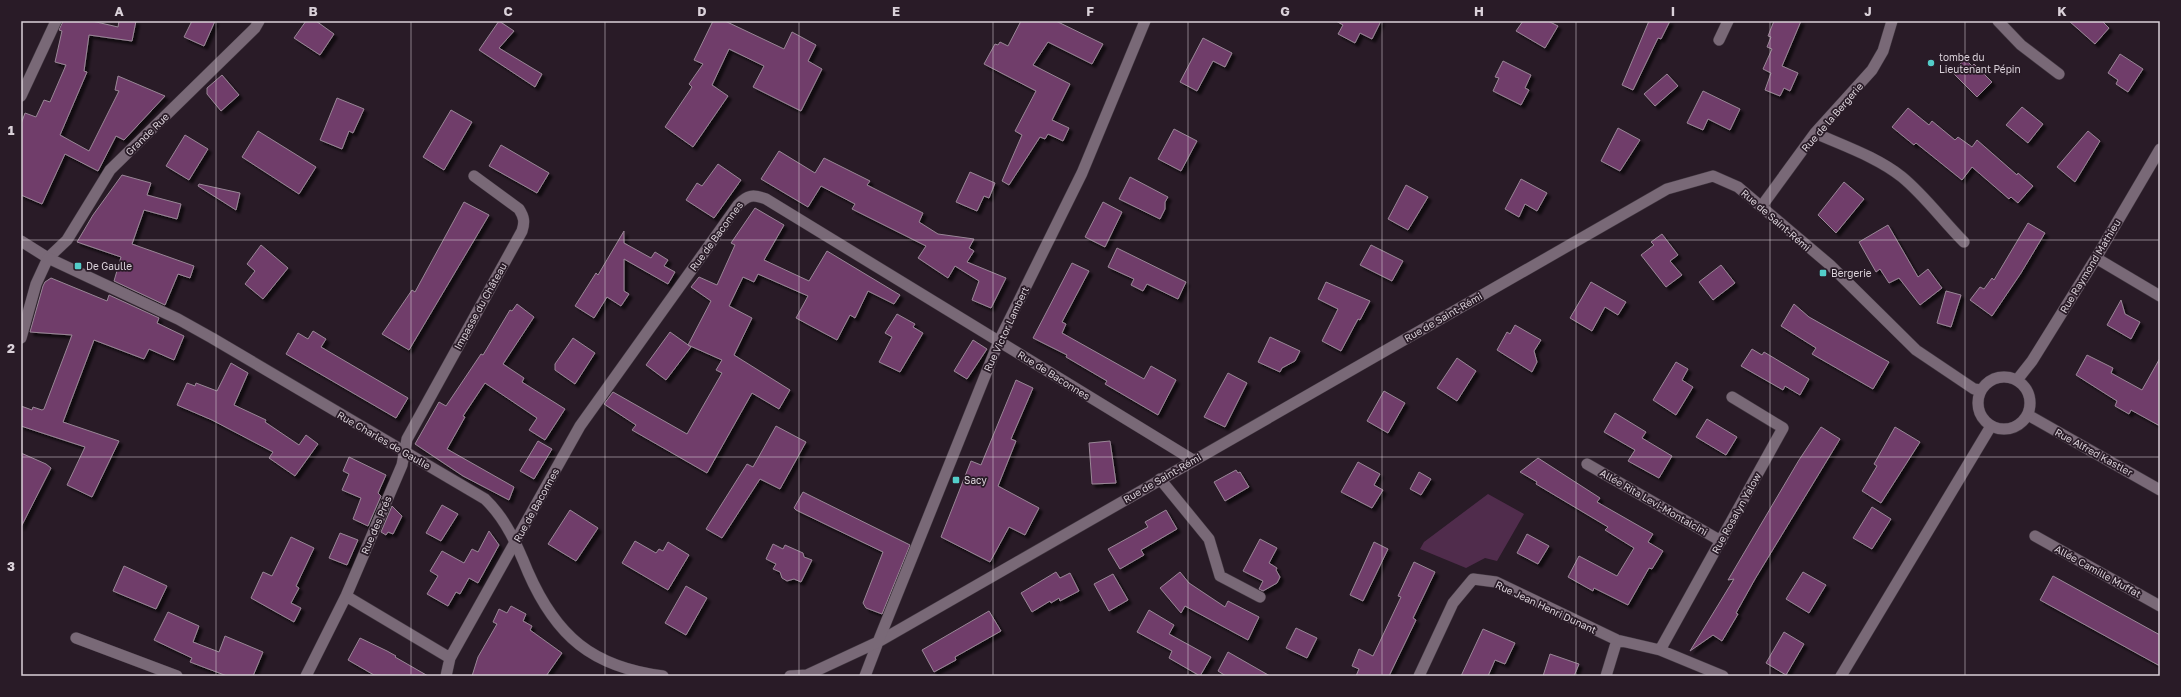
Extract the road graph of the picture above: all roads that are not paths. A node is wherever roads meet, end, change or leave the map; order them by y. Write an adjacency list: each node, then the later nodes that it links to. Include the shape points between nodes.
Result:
1 (56, 21): 9 (street)
2 (259, 21): 16 (street, Grande Rue, via 255,28 110,170 66,240)
3 (1145, 21): 20 (street, Rue Victor Lambert, via 1082,173)
4 (1728, 21): 7 (street)
5 (1892, 21): 10 (street, Rue de la Bergerie, via 1883,51 1872,70)
6 (1998, 21): 8 (street, via 2016,41)
7 (1719, 40)
8 (2059, 74)
9 (21, 96)
10 (1815, 133): 13 (street, Rue de la Bergerie); 15 (street, via 1894,171 1910,184)
11 (2160, 149): 17 (street, Rue Raymond Mathieu)
12 (474, 176): 26 (street, Impasse du Château, via 519,209 523,215 522,232 407,439)
13 (1761, 206): 22 (street, Rue de Saint-Rémi, via 1830,265 1916,350 1974,389); 27 (street, Rue de Saint-Rémi, via 1738,187 1713,176 1667,189)
14 (21, 241): 16 (street, Rue Charles de Gaulle)
15 (1964, 242)
16 (48, 258): 19 (street, via 36,284); 26 (street, Rue Charles de Gaulle, via 178,319)
17 (2096, 258): 18 (street); 21 (street, Rue Raymond Mathieu, via 2030,364)
18 (2160, 296)
19 (21, 338)
20 (999, 341): 27 (street, Rue de Baconnes); 32 (street, Rue de Baconnes, via 766,199 758,196 745,197 580,426); 39 (street, Rue Victor Lambert)
21 (2017, 380): 22 (street, via 2003,376 1990,380); 24 (street, via 2027,389 2031,402)
22 (1980, 390): 25 (street, via 1977,404 1981,417)
23 (1732, 397): 33 (street, Rue Rosalyn Yalow, via 1783,428)
24 (2028, 415): 25 (street, via 2018,426 2005,430); 30 (street, Rue Alfred Kastler)
25 (1991, 426): 52 (street)
26 (403, 452): 32 (street, Rue Charles de Gaulle, via 485,499 501,517); 34 (street, Rue des Prés, via 402,465)
27 (1193, 460): 29 (street, Rue de Saint-Rémi)
28 (1586, 464): 33 (street, Allée Rita Levi-Montalcini)
29 (1160, 479): 35 (street, via 1210,539 1220,576); 39 (street, Rue de Saint-Rémi)
30 (2160, 490)
31 (2035, 536): 36 (street, Allée Camille Muffat)
32 (515, 541): 41 (street, Rue de Baconnes); 46 (street, Rue Charles de Gaulle, via 547,609 570,639 611,663)
33 (1721, 541): 40 (street, Rue Rosalyn Yalow)
34 (346, 596): 41 (street); 44 (street, Rue des Prés)
35 (1260, 597)
36 (2160, 606)
37 (76, 638): 43 (street)
38 (1618, 640): 40 (street, Rue Jean Henri Dunant); 49 (street, Rue Jean Henri Dunant, via 1496,582 1473,579 1453,603); 50 (street)
39 (878, 642): 42 (street); 48 (street, Rue Victor Lambert)
40 (1660, 650): 51 (street, Rue Jean Henri Dunant)
41 (450, 658): 45 (street, Rue de Baconnes)
42 (809, 675): 47 (street)
43 (177, 676)
44 (306, 676)
45 (446, 676)
46 (663, 676)
47 (790, 676)
48 (862, 676)
49 (1419, 676)
50 (1606, 676)
51 (1723, 676)
52 (1841, 676)

